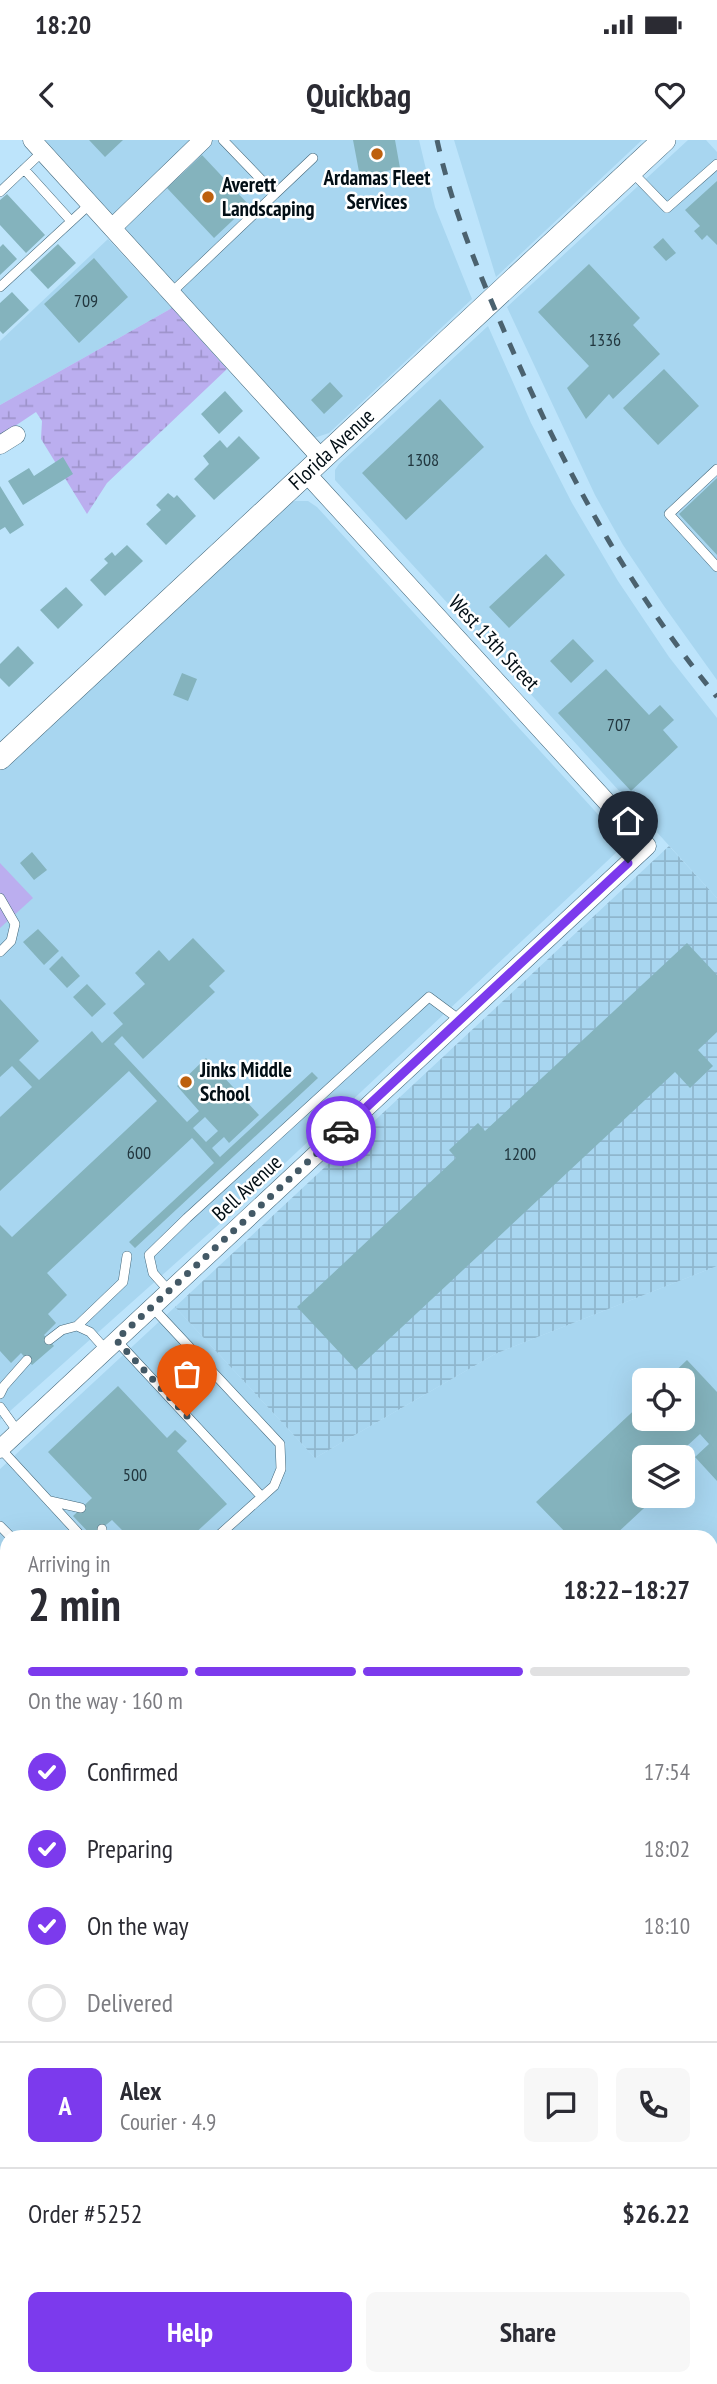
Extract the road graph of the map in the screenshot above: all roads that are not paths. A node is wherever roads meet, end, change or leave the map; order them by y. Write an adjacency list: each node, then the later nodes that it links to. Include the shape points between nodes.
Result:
1 (203, 140): 13 (street)
2 (223, 140): 10 (lane)
3 (664, 140): 8 (street, Florida Avenue)
4 (37, 146): 7 (lane); 11 (street, West 13th Street)
5 (313, 158): 10 (lane)
6 (717, 164): 8 (lane, via 667,208)
7 (24, 169): 9 (lane); 12 (lane)
8 (631, 171): 18 (street, Florida Avenue)
9 (0, 191)
10 (275, 194): 15 (lane)
11 (90, 204): 12 (lane); 13 (street, West 13th Street)
12 (71, 221): 14 (lane)
13 (112, 228): 15 (street, West 13th Street)
14 (0, 288)
15 (171, 293): 18 (street, West 13th Street)
16 (16, 435): 17 (street)
17 (0, 445)
18 (314, 466): 21 (street, Florida Avenue); 22 (street, West 13th Street)
19 (717, 469): 20 (lane, via 669,514)
20 (717, 567)
21 (0, 758)
22 (647, 846): 25 (street, Bell Avenue)
23 (0, 898): 24 (lane, via 16,924 12,941)
24 (0, 952)
25 (460, 1020): 27 (street, Bell Avenue); 27 (lane, via 429,997 187,1218 149,1255 153,1273)
26 (127, 1255): 29 (lane, via 123,1282)
27 (169, 1291): 28 (street, Bell Avenue)
28 (152, 1307): 31 (street, Bell Avenue); 37 (lane, via 280,1444 281,1469 274,1486)
29 (77, 1326): 30 (lane); 31 (lane)
30 (49, 1340)
31 (111, 1345): 35 (street, Bell Avenue); 37 (lane)
32 (27, 1360): 33 (lane)
33 (0, 1394)
34 (0, 1408): 35 (lane)
35 (18, 1432): 36 (street, Bell Avenue)
36 (0, 1449): 38 (lane)
37 (262, 1497): 41 (lane)
38 (48, 1501): 39 (lane); 40 (lane)
39 (81, 1508)
40 (75, 1530)
41 (225, 1530)

